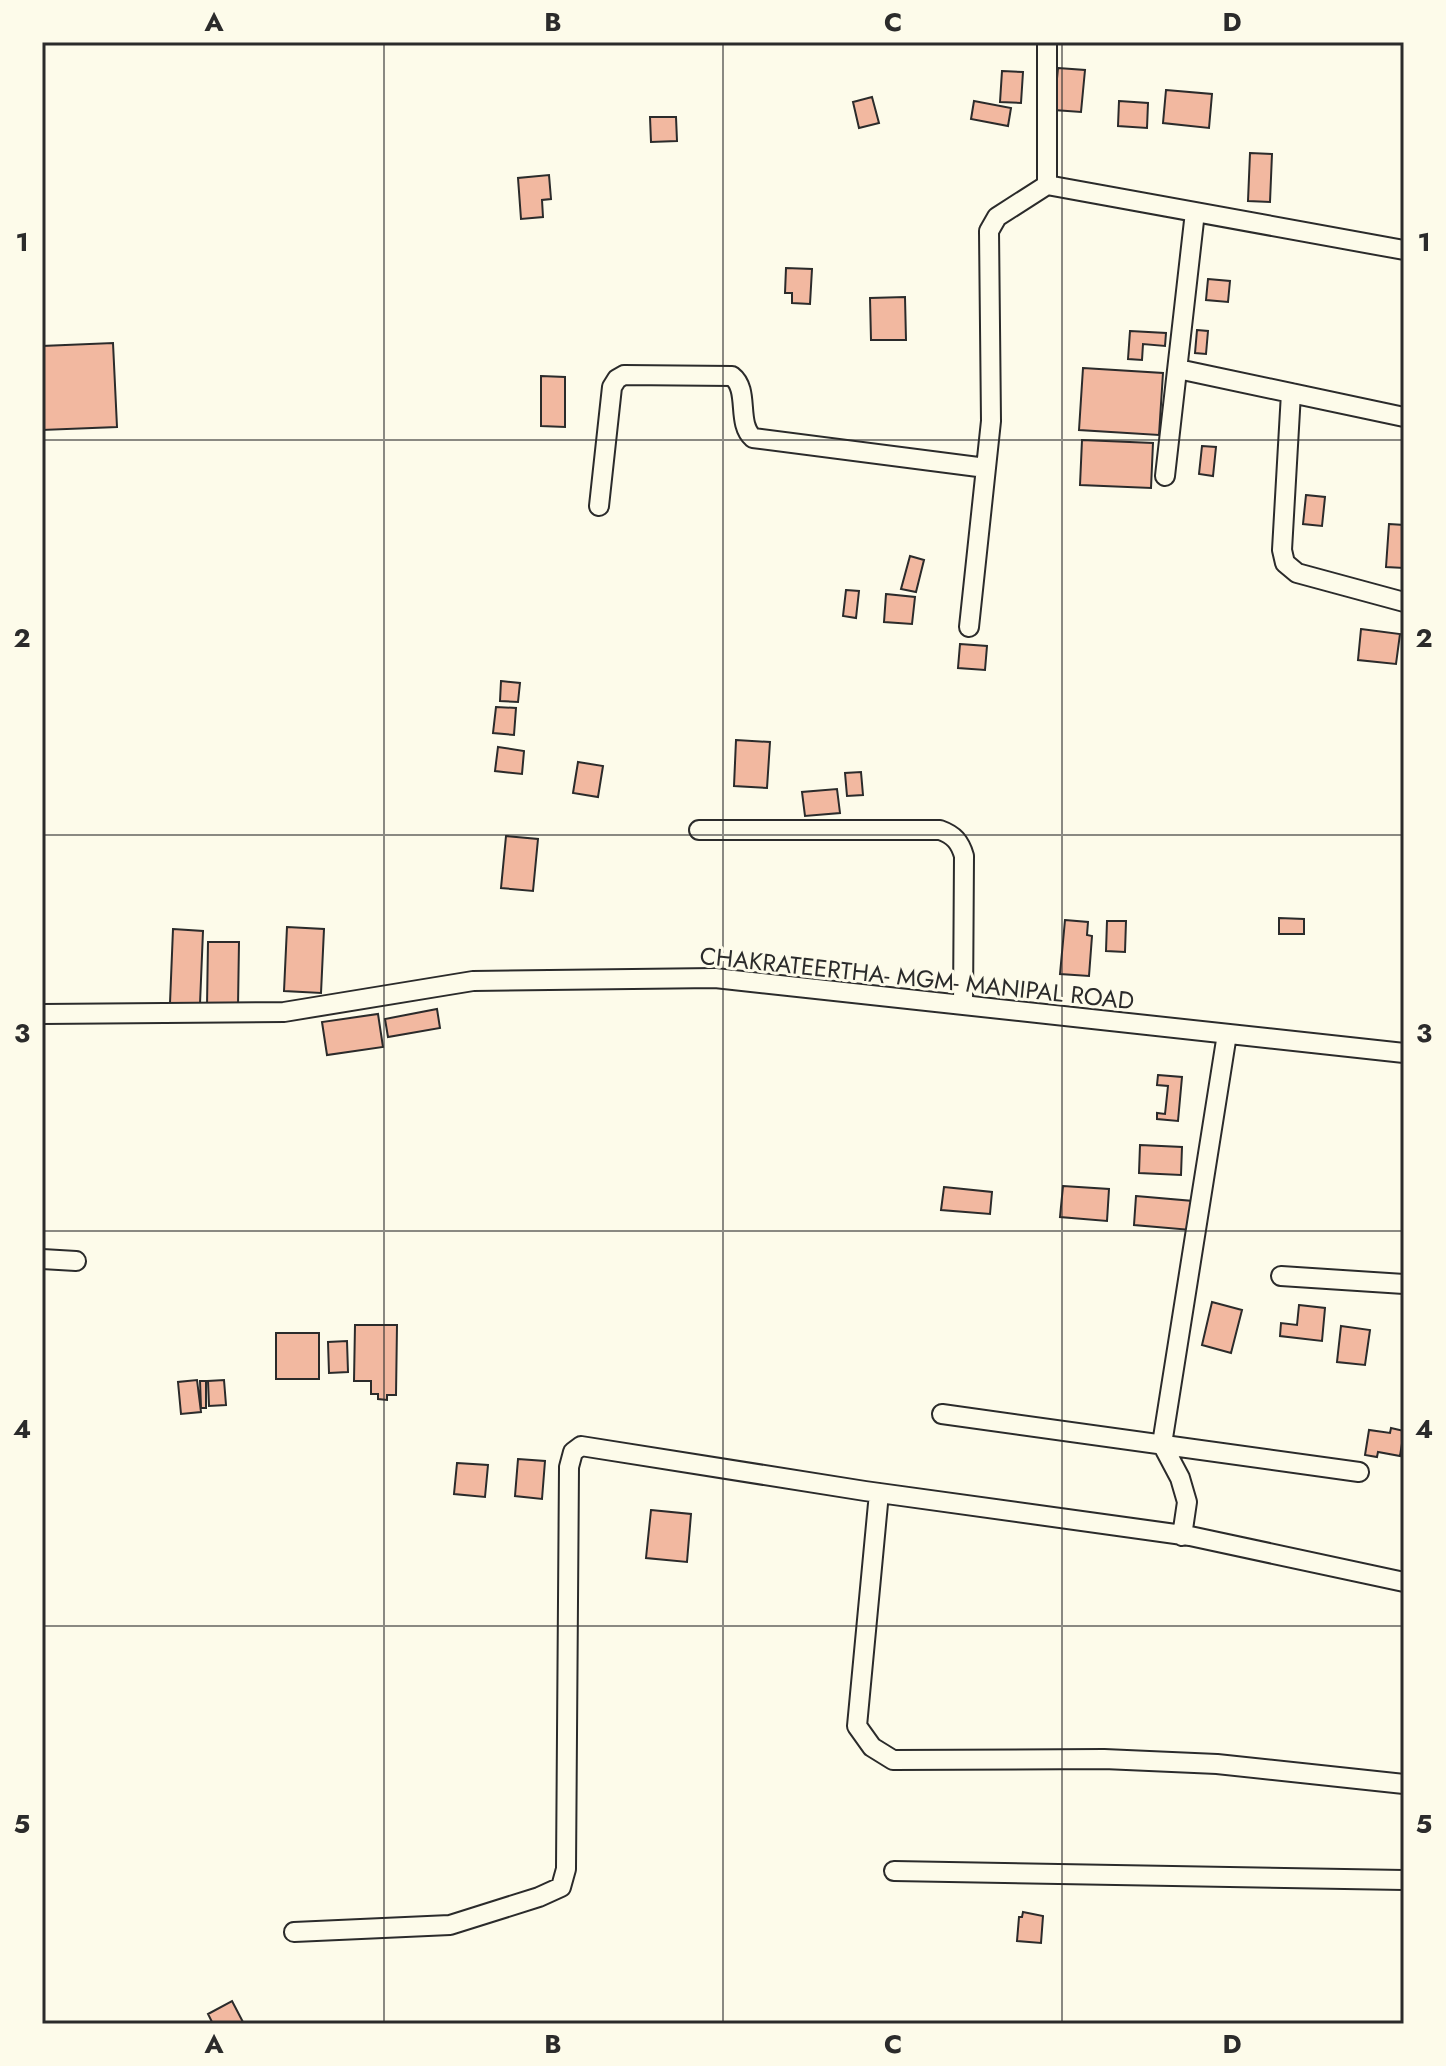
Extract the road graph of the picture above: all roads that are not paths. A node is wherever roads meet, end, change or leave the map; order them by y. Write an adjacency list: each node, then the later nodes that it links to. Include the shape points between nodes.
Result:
1 (1047, 42): 2 (street)
2 (1047, 185): 3 (street); 8 (street, via 997,217 989,231 991,421)
3 (1195, 212): 4 (street); 5 (street)
4 (1404, 250)
5 (1178, 369): 6 (street); 9 (street)
6 (1291, 393): 7 (street); 11 (street, via 1285,563 1297,573)
7 (1404, 417)
8 (986, 468): 10 (street, via 753,438 732,376 624,375 612,387); 12 (street)
9 (1165, 476)
10 (599, 506)
11 (1404, 602)
12 (969, 627)
13 (699, 830): 14 (street, via 951,834 964,856)
14 (963, 1005): 15 (street, CHAKRATEERTHA- MGM- MANIPAL ROAD, via 715,978 473,981 284,1012); 16 (street, CHAKRATEERTHA- MGM- MANIPAL ROAD)
15 (42, 1014)
16 (1227, 1034): 17 (street, CHAKRATEERTHA- MGM- MANIPAL ROAD); 23 (street)
17 (1404, 1053)
18 (42, 1259): 19 (street)
19 (76, 1261)
20 (1281, 1276): 21 (street)
21 (1404, 1284)
22 (942, 1414): 23 (street)
23 (1162, 1444): 24 (street); 26 (street, via 1187,1502)
24 (1359, 1472)
25 (879, 1493): 26 (street); 28 (street, via 857,1726 872,1747 893,1760 1217,1764); 31 (street, via 581,1446 573,1452 566,1869 561,1887 450,1925)
26 (1182, 1536): 27 (street)
27 (1404, 1582)
28 (1404, 1784)
29 (894, 1871): 30 (street)
30 (1404, 1880)
31 (294, 1932)

